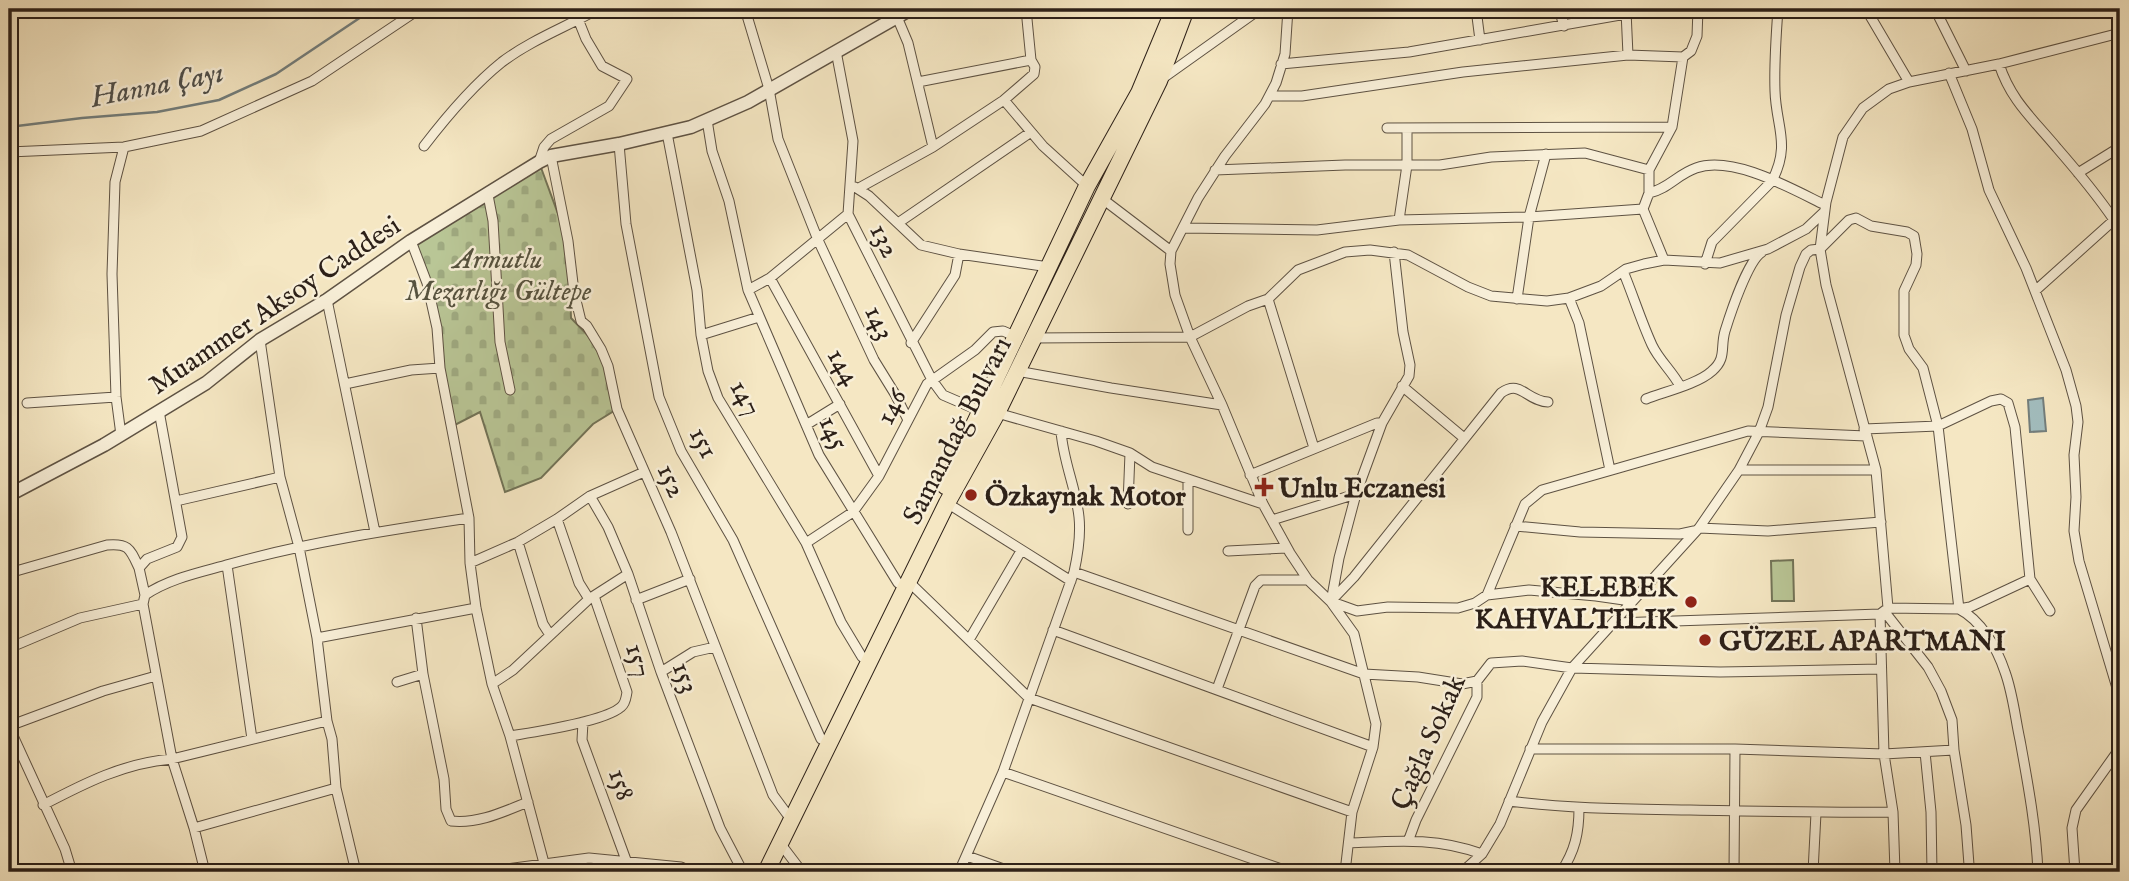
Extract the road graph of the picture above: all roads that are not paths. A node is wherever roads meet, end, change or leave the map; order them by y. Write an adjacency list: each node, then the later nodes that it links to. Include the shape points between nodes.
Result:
1 (416, 9): 47 (street, via 312,81 201,131)
2 (574, 9): 20 (street)
3 (598, 9): 20 (street)
4 (745, 9): 35 (street, 143)
5 (911, 9): 19 (street, Muammer Aksoy Caddesi)
6 (1026, 9): 27 (street)
7 (1174, 9): 57 (highway, Samandağ Bulvarı, via 1139,93)
8 (1186, 9): 32 (highway, Samandağ Bulvarı)
9 (1260, 9): 32 (street)
10 (1331, 9): 17 (street)
11 (1476, 9): 23 (street)
12 (1559, 9): 21 (street)
13 (1698, 9): 26 (street, via 1697,36)
14 (1778, 9): 56 (street, via 1775,95 1783,140)
15 (1866, 9): 34 (street)
16 (1944, 9): 30 (street, via 1938,17)
17 (1288, 10): 28 (street)
18 (1626, 11): 21 (street); 25 (street)
19 (897, 16): 24 (street, Muammer Aksoy Caddesi); 33 (street)
20 (579, 20): 45 (street, via 502,63); 51 (street, via 602,66 627,79 609,106 551,139 544,147)
21 (1563, 26): 23 (street)
22 (2120, 33): 29 (street)
23 (1480, 40): 28 (street)
24 (836, 51): 35 (street, Muammer Aksoy Caddesi); 58 (street, 132, via 853,141)
25 (1628, 55): 26 (street); 36 (street, via 1463,72 1302,96)
26 (1684, 57): 39 (street)
27 (1031, 60): 33 (street); 37 (street, via 1034,74)
28 (1281, 64): 36 (street)
29 (1999, 64): 30 (street); 55 (street, via 2009,91)
30 (1966, 71): 31 (street)
31 (1949, 73): 34 (street); 84 (street, via 1972,129 1989,190)
32 (1159, 81): 61 (highway, Samandağ Bulvarı)
33 (918, 82): 48 (street)
34 (1909, 82): 63 (street, via 1879,95 1855,118 1843,137)
35 (769, 89): 38 (street, Muammer Aksoy Caddesi); 71 (street, 143, via 778,139)
36 (1270, 96): 53 (street)
37 (1004, 100): 42 (street); 48 (street)
38 (706, 120): 43 (street, Muammer Aksoy Caddesi); 83 (street, 145)
39 (1672, 127): 41 (street); 54 (street)
40 (1387, 128): 41 (street)
41 (1407, 128): 52 (street)
42 (1031, 132): 57 (street); 68 (street)
43 (667, 133): 44 (street, Muammer Aksoy Caddesi); 90 (street, 147, via 695,276)
44 (619, 144): 51 (street, Muammer Aksoy Caddesi); 198 (street, 151, via 626,224 659,397 681,451 733,540)
45 (424, 146)
46 (2120, 146): 55 (street)
47 (124, 147): 49 (street); 102 (street, via 115,182 112,261)
48 (933, 147): 58 (street)
49 (9, 152)
50 (1546, 154): 52 (street); 54 (street, via 1585,153); 65 (street)
51 (545, 159): 60 (street, Muammer Aksoy Caddesi); 124 (street, 152, via 561,202 577,309 605,357 617,409)
52 (1407, 165): 53 (street); 67 (street)
53 (1215, 170): 69 (street)
54 (1649, 170): 59 (street)
55 (2078, 173): 66 (street)
56 (1772, 181): 59 (street, via 1709,164); 63 (street); 79 (street, via 1712,242)
57 (1087, 186): 80 (highway, Samandağ Bulvarı)
58 (854, 187): 64 (street, 132); 68 (street)
59 (1649, 193): 62 (street)
60 (488, 195): 72 (street, Muammer Aksoy Caddesi); 101 (street, via 500,342)
61 (1100, 197): 75 (street); 91 (highway, Samandağ Bulvarı)
62 (1643, 209): 65 (street); 78 (street)
63 (1825, 209): 73 (street, via 1806,229); 74 (street)
64 (848, 214): 71 (street); 94 (street, 132)
65 (1530, 217): 67 (street); 87 (street)
66 (2117, 218): 70 (street); 84 (street)
67 (1399, 220): 69 (street, via 1317,230)
68 (898, 223): 77 (street, via 921,245)
69 (1183, 228): 75 (street)
70 (2120, 232)
71 (818, 240): 82 (street); 110 (street, 143, via 874,360)
72 (411, 241): 88 (street, Muammer Aksoy Caddesi); 95 (street, via 427,284)
73 (1768, 249): 79 (street); 100 (street, via 1757,255 1747,271 1725,333 1722,360 1710,373)
74 (1819, 249): 113 (street, via 1856,218 1914,236 1916,265 1904,291 1904,335 1923,368); 115 (street, via 1806,254 1800,267); 116 (street)
75 (1171, 251): 92 (street, via 1175,295)
76 (1394, 252): 86 (street, via 1345,252 1316,262 1298,270); 87 (street, via 1479,292); 99 (street, via 1410,365)
77 (959, 254): 80 (street); 94 (street, via 955,275)
78 (1664, 260): 79 (street); 81 (street)
79 (1705, 264)
80 (1049, 267): 91 (highway, Samandağ Bulvarı)
81 (1623, 271): 85 (street, via 1601,286); 100 (street, via 1652,345)
82 (770, 278): 83 (street); 106 (street, 144)
83 (748, 290): 89 (street, 145)
84 (2035, 291): 192 (street, via 2076,406 2077,551)
85 (1569, 298): 87 (street); 121 (street, via 1579,323)
86 (1268, 299): 92 (street); 119 (street)
87 (1517, 299)
88 (327, 300): 93 (street, Muammer Aksoy Caddesi); 98 (street)
89 (759, 317): 90 (street); 112 (street, 145)
90 (701, 335): 146 (street, 147, via 718,398)
91 (1025, 337): 92 (street); 96 (highway, Samandağ Bulvarı); 97 (street, via 993,332); 109 (highway, Samandağ Bulvarı)
92 (1190, 337): 107 (street)
93 (261, 340): 108 (street, Muammer Aksoy Caddesi, via 206,383); 126 (street)
94 (911, 343): 97 (street, 132)
95 (440, 368): 98 (street); 137 (street)
96 (1017, 371): 107 (street); 109 (highway, Samandağ Bulvarı)
97 (932, 380): 109 (street, 132, via 943,395); 110 (street, 146, via 921,390)
98 (345, 384): 144 (street)
99 (1402, 386): 111 (street); 118 (street)
100 (1680, 386): 103 (street)
101 (510, 390)
102 (116, 397): 105 (street); 117 (street)
103 (1646, 399)
104 (1548, 402): 118 (street, via 1532,399 1518,388 1507,389)
105 (27, 403)
106 (840, 404): 112 (street); 127 (street, 144)
107 (1222, 405): 125 (street)
108 (159, 411): 117 (street, Muammer Aksoy Caddesi); 132 (street)
109 (989, 412): 114 (street, 132); 133 (highway, Samandağ Bulvarı); 160 (highway, Samandağ Bulvarı)
110 (908, 420): 127 (street, 146)
111 (1382, 423): 119 (street); 129 (street)
112 (806, 425): 136 (street, 145)
113 (1938, 426): 116 (street); 158 (street, via 1991,401 2008,403 2015,427); 168 (street)
114 (1061, 431): 120 (street, 132); 156 (street, via 1079,518)
115 (1759, 432): 116 (street); 121 (street, via 1748,431); 122 (street)
116 (1865, 433): 123 (street)
117 (121, 435): 130 (street, Muammer Aksoy Caddesi)
118 (1464, 438): 165 (street)
119 (1314, 448): 125 (street)
120 (1130, 453): 128 (street, 132, via 1152,467); 135 (street)
121 (1610, 470): 141 (street, via 1537,493 1525,504)
122 (1739, 470): 123 (street); 143 (street)
123 (1876, 470): 140 (street)
124 (644, 472): 131 (street); 157 (street, 152)
125 (1250, 475): 134 (street)
126 (280, 477): 132 (street); 147 (street)
127 (880, 477): 136 (street, 146)
128 (1188, 479): 134 (street, 132); 142 (street)
129 (1356, 494): 139 (street); 165 (street)
130 (9, 495)
131 (590, 496): 138 (street); 155 (street, 153)
132 (176, 501): 153 (street, via 182,537 177,547 147,559)
133 (947, 503): 149 (street); 160 (highway, Samandağ Bulvarı)
134 (1263, 503): 139 (street)
135 (1128, 504)
136 (853, 512): 146 (street, 146); 160 (street, 145)
137 (468, 518): 144 (street); 151 (street)
138 (557, 519): 145 (street); 162 (street, 157, via 579,583)
139 (1272, 520): 148 (street)
140 (1881, 522): 143 (street, via 1768,531); 169 (street)
141 (1515, 526): 143 (street, via 1580,532 1680,534); 161 (street)
142 (1188, 530)
143 (1697, 530): 166 (street)
144 (375, 532): 147 (street)
145 (518, 541): 151 (street); 175 (street)
146 (806, 543): 180 (street, 147)
147 (299, 547): 152 (street); 176 (street)
148 (1287, 548): 150 (street); 159 (street)
149 (1021, 551): 156 (street); 177 (street)
150 (1228, 551)
151 (470, 564): 167 (street)
152 (227, 565): 163 (street, via 174,581); 197 (street)
153 (139, 568): 154 (street, via 131,551 121,544); 163 (street)
154 (9, 573)
155 (628, 574): 162 (street); 164 (street, 153)
156 (1073, 576): 173 (street); 174 (street)
157 (690, 579): 164 (street); 178 (street, 152)
158 (2030, 579): 168 (street); 170 (street)
159 (1308, 580): 165 (street); 173 (street, via 1261,580)
160 (903, 582): 177 (street, 145); 180 (highway, Samandağ Bulvarı); 220 (highway, Samandağ Bulvarı)
161 (1487, 595): 165 (street, via 1458,608 1357,611); 166 (street, via 1529,590)
162 (591, 597): 175 (street); 194 (street, 157, via 627,692 621,707)
163 (144, 600): 179 (street, via 80,618); 186 (street)
164 (636, 600): 183 (street, 153)
165 (1331, 602): 185 (street, via 1354,634)
166 (1631, 604): 172 (street)
167 (477, 608): 171 (street); 189 (street)
168 (1959, 609): 169 (street); 246 (street, via 1971,615 1989,639 2007,679 2032,806)
169 (1884, 611): 172 (street); 182 (street); 203 (street, via 1941,691 1952,720)
170 (2049, 611)
171 (416, 618): 176 (street); 184 (street)
172 (1615, 623): 181 (street)
173 (1239, 629): 185 (street); 190 (street)
174 (1054, 630): 190 (street); 191 (street)
175 (550, 635): 189 (street)
176 (317, 638): 193 (street)
177 (969, 640): 191 (street, 145)
178 (715, 647): 183 (street, via 692,652); 217 (street, 152, via 773,795)
179 (9, 648)
180 (862, 657): 198 (highway, Samandağ Bulvarı)
181 (1572, 668): 182 (street, via 1720,672); 187 (street, Çağla Sokak, via 1496,661); 201 (street)
182 (1881, 668): 205 (street)
183 (661, 672): 231 (street, 153, via 720,828)
184 (423, 674): 188 (street); 210 (street, via 451,821 493,816)
185 (1364, 674): 187 (street, via 1462,684); 199 (street, via 1375,718)
186 (156, 676): 195 (street); 206 (street)
187 (1476, 681): 219 (street, Çağla Sokak, via 1477,697)
188 (397, 682)
189 (492, 684): 196 (street)
190 (1217, 689): 199 (street)
191 (1029, 698): 207 (street); 213 (street)
192 (2120, 698)
193 (327, 721): 197 (street); 208 (street)
194 (583, 722): 196 (street, 157); 224 (street, 158, via 582,740)
195 (9, 727): 211 (street)
196 (510, 736): 210 (street)
197 (252, 739): 206 (street)
198 (821, 739): 217 (highway, Samandağ Bulvarı)
199 (1373, 747): 213 (street)
200 (2120, 748): 247 (street, via 2076,810 2072,828)
201 (1530, 749): 202 (street); 209 (street)
202 (1735, 749): 205 (street); 214 (street)
203 (1954, 750): 204 (street); 245 (street, via 1966,825)
204 (1925, 752): 205 (street); 244 (street)
205 (1884, 754): 215 (street)
206 (172, 759): 211 (street, via 122,768); 218 (street)
207 (1003, 772): 223 (street); 237 (street)
208 (336, 788): 218 (street); 228 (street)
209 (1510, 801): 212 (street); 222 (street)
210 (528, 802): 225 (street)
211 (43, 805): 226 (street)
212 (1579, 808): 214 (street); 240 (street, via 1578,837)
213 (1352, 812): 221 (street)
214 (1733, 812): 216 (street); 241 (street)
215 (1893, 812): 216 (street); 243 (street)
216 (1816, 813): 242 (street)
217 (787, 814): 232 (highway, Samandağ Bulvarı)
218 (194, 828): 227 (street)
219 (1409, 839): 221 (street); 222 (street)
220 (780, 842): 233 (highway, Samandağ Bulvarı); 234 (street)
221 (1349, 844): 238 (street)
222 (1482, 854): 239 (street)
223 (967, 856): 235 (street); 236 (street)
224 (626, 860): 225 (street); 230 (street)
225 (544, 863): 229 (street)
226 (72, 872)
227 (205, 872)
228 (356, 872)
229 (483, 872)
230 (691, 872)
231 (743, 872)
232 (759, 872)
233 (766, 872)
234 (802, 872)
235 (959, 872)
236 (1012, 872)
237 (1290, 872)
238 (1345, 872)
239 (1462, 872)
240 (1561, 872)
241 (1734, 872)
242 (1814, 872)
243 (1895, 872)
244 (1931, 872)
245 (1967, 872)
246 (2038, 872)
247 (2075, 872)

